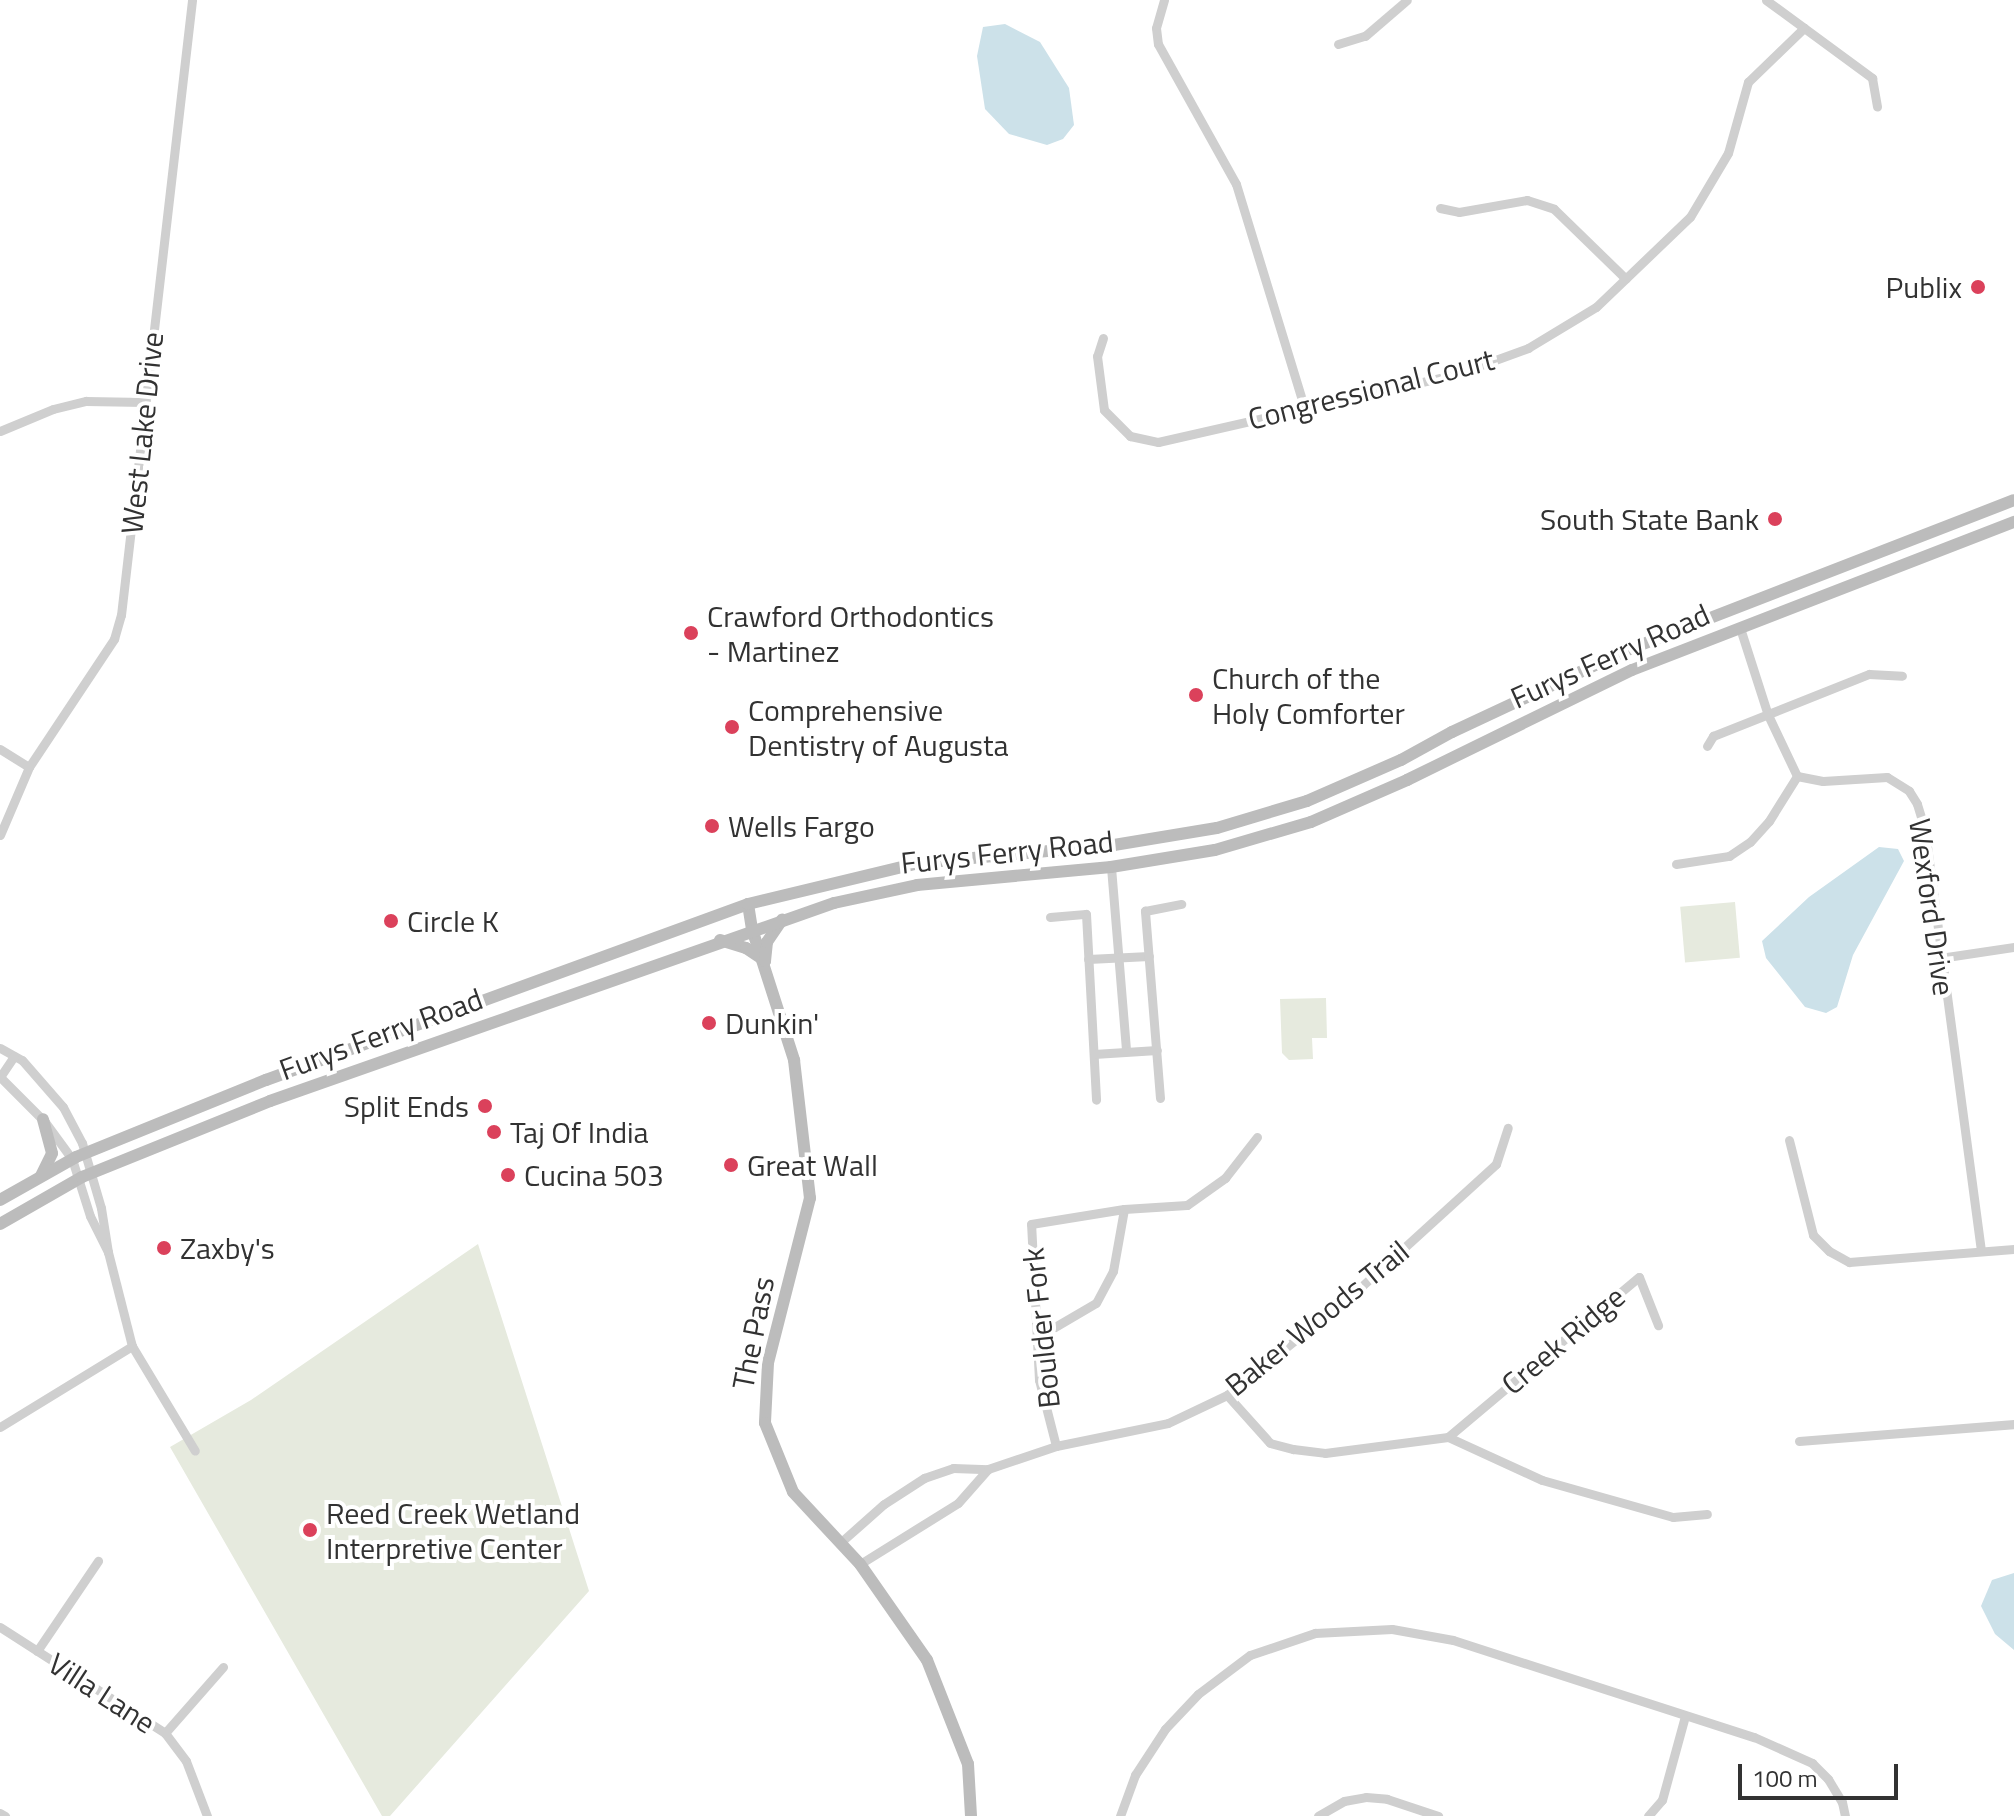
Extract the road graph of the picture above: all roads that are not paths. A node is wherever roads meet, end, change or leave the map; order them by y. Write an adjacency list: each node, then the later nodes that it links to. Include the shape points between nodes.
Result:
1 (192, 0): 11 (street, West Lake Drive)
2 (1164, 0): 12 (street, via 1156,28 1158,44 1236,184)
3 (1407, 0): 6 (street, via 1365,36)
4 (1766, 0): 5 (street)
5 (1804, 28): 7 (street, via 1872,78); 9 (street, Congressional Court, via 1748,82 1728,153 1690,217)
6 (1338, 44)
7 (1877, 107)
8 (1440, 208): 9 (street, via 1459,212 1527,200 1554,209)
9 (1626, 279): 12 (street, Congressional Court, via 1596,307 1528,348 1454,375)
10 (1103, 338): 12 (street, Congressional Court, via 1097,356 1104,410 1130,436 1158,442)
11 (144, 402): 13 (street, via 86,401); 21 (street, West Lake Drive, via 126,577 114,639)
12 (1304, 407)
13 (0, 431)
14 (2014, 500): 26 (main road, Furys Ferry Road, via 1625,651 1401,760 1252,819 1114,845 919,863)
15 (2014, 522): 16 (main road, Furys Ferry Road)
16 (1740, 628): 18 (street); 25 (main road, Furys Ferry Road, via 1632,670 1311,822 1239,845)
17 (1902, 676): 18 (street, via 1869,674)
18 (1768, 715): 19 (street, via 1713,736); 22 (street)
19 (1707, 746)
20 (0, 749): 21 (street)
21 (29, 767): 23 (street, West Lake Drive)
22 (1797, 776): 24 (street, via 1750,842 1729,856); 35 (street, Wexford Drive, via 1823,781 1887,777 1909,791 1925,831)
23 (0, 835)
24 (1676, 864)
25 (1111, 867): 29 (main road, Furys Ferry Road, via 917,885); 34 (street)
26 (748, 904): 30 (main road, The Pass); 38 (main road, Furys Ferry Road)
27 (1181, 904): 33 (street, via 1145,911)
28 (1050, 917): 36 (street, via 1086,914)
29 (782, 919): 30 (main road, Furys Ferry Road); 37 (main road, via 767,942)
30 (752, 929): 31 (main road, Furys Ferry Road); 37 (main road, The Pass)
31 (720, 940): 37 (main road); 40 (main road, Furys Ferry Road)
32 (2014, 947): 35 (street)
33 (1149, 956): 34 (street); 42 (street)
34 (1118, 957): 36 (street); 41 (street)
35 (1940, 958): 60 (street, Wexford Drive)
36 (1088, 959): 43 (street)
37 (765, 961): 74 (main road, The Pass, via 794,1060 810,1198 768,1363 765,1423 793,1492)
38 (409, 1029): 40 (main road); 52 (main road, Furys Ferry Road)
39 (0, 1048): 44 (street)
40 (416, 1049): 53 (main road, Furys Ferry Road)
41 (1126, 1050): 42 (street); 43 (street)
42 (1157, 1050): 46 (street)
43 (1094, 1054): 47 (street)
44 (14, 1056): 45 (street); 52 (street, via 63,1107)
45 (0, 1077): 48 (street)
46 (1160, 1098)
47 (1096, 1100)
48 (43, 1119): 52 (street); 54 (main road, via 52,1153)
49 (1508, 1128): 65 (street, Baker Woods Trail, via 1496,1164 1362,1286)
50 (1257, 1137): 57 (street, Boulder Fork, via 1225,1178 1187,1205)
51 (1789, 1140): 60 (street, via 1813,1235 1829,1251 1849,1262)
52 (78, 1156): 53 (street); 54 (main road, Furys Ferry Road); 55 (street)
53 (90, 1174): 55 (main road, Furys Ferry Road); 61 (street)
54 (39, 1178): 56 (main road, Furys Ferry Road)
55 (77, 1180): 58 (main road, Furys Ferry Road); 61 (street)
56 (0, 1200)
57 (1124, 1209): 63 (street, via 1113,1271 1096,1303); 63 (street, Boulder Fork, via 1031,1224)
58 (0, 1224)
59 (2014, 1249): 60 (street)
60 (1981, 1250)
61 (108, 1252): 64 (street)
62 (1658, 1325): 68 (street, Creek Ridge, via 1639,1277)
63 (1036, 1338): 70 (street, Boulder Fork, via 1039,1380)
64 (132, 1346): 67 (street); 71 (street)
65 (1227, 1395): 68 (street, via 1270,1443 1293,1449 1325,1453); 70 (street, Baker Woods Trail, via 1168,1423)
66 (2014, 1424): 69 (street)
67 (0, 1427)
68 (1448, 1437): 73 (street, via 1542,1480 1673,1517)
69 (1799, 1441)
70 (1056, 1446): 72 (street, Baker Woods Trail)
71 (195, 1451)
72 (988, 1469): 74 (street, Baker Woods Trail, via 953,1468 924,1478); 76 (street, Baker Woods Trail, via 958,1503)
73 (1707, 1514)
74 (841, 1542): 76 (main road, The Pass)
75 (98, 1561): 78 (street)
76 (860, 1564): 85 (main road, The Pass, via 927,1660 968,1764)
77 (0, 1627): 78 (street, Villa Lane)
78 (37, 1651): 81 (street, Villa Lane)
79 (223, 1667): 81 (street)
80 (1685, 1716): 86 (street, via 1453,1640 1392,1629 1315,1633 1250,1655 1198,1694 1165,1729 1135,1775); 89 (street, via 1662,1800); 90 (street, via 1754,1737 1812,1763 1828,1779)
81 (165, 1733): 84 (street, Villa Lane, via 186,1761)
82 (0, 1813): 83 (street)
83 (5, 1816)
84 (207, 1816)
85 (971, 1816)
86 (1120, 1816)
87 (1318, 1816): 88 (street, via 1344,1801 1366,1797)
88 (1438, 1816)
89 (1648, 1816)
90 (1845, 1816)

